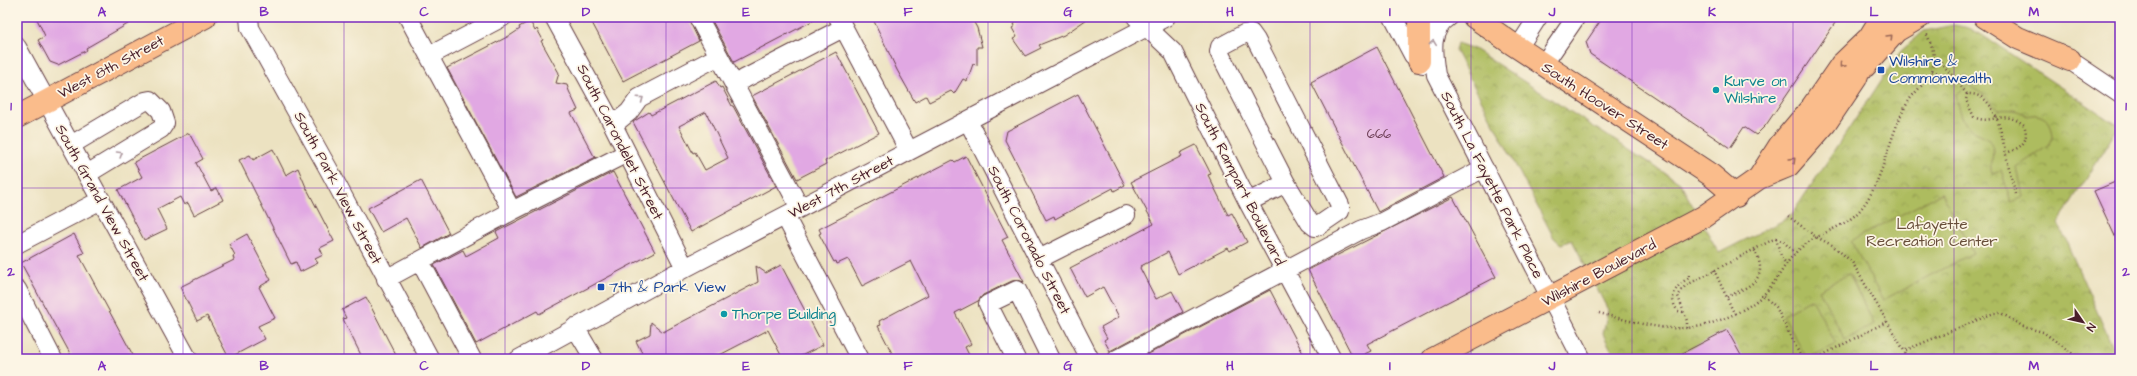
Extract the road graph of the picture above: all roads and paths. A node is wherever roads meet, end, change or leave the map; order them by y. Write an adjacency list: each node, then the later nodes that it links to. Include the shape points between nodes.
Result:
1 (205, 17): 36 (main road, West 8th Street)
2 (249, 17): 69 (street, South Park View Street, via 250,28)
3 (408, 17): 23 (street)
4 (503, 17): 23 (street)
5 (554, 17): 40 (street, South Carondelet Street)
6 (698, 17): 24 (street)
7 (1166, 17): 18 (street, West 7th Street)
8 (1393, 17): 27 (street, South La Fayette Park Place, via 1413,55)
9 (1422, 17): 27 (main road, via 1419,21)
10 (1449, 17): 30 (street, South La Fayette Park Place, one-way to 10, via 1432,41 1440,23)
11 (1474, 17): 22 (main road, South Hoover Street)
12 (1538, 17): 22 (street)
13 (1576, 17): 28 (street)
14 (1882, 17): 20 (main road, Wilshire Boulevard)
15 (1985, 17): 26 (main road, via 2018,38)
16 (2005, 17): 26 (street)
17 (840, 22): 33 (street); 42 (street)
18 (1142, 22): 39 (street, West 7th Street); 52 (street, South Rampart Boulevard, via 1172,52)
19 (1922, 24): 25 (path, via 1933,46); 32 (main road, one-way to 19, via 1878,49 1896,31)
20 (1869, 38): 32 (main road, Wilshire Boulevard); 47 (main road, Wilshire Boulevard, one-way to 47, via 1841,65 1808,112 1780,145)
21 (17, 47): 36 (street, South Grand View Street)
22 (1518, 48): 28 (main road, South Hoover Street)
23 (429, 56): 53 (street)
24 (719, 56): 40 (street, one-way to 24, via 629,112 639,98); 54 (street)
25 (1934, 58): 29 (path); 31 (path, via 1940,61)
26 (2070, 60): 35 (street)
27 (1419, 61): 30 (street, South La Fayette Park Place)
28 (1544, 65): 50 (main road, South Hoover Street, via 1707,172)
29 (1932, 71): 31 (path); 57 (path, via 1914,93 1901,115 1866,201 1852,218)
30 (1436, 75): 45 (street, South La Fayette Park Place)
31 (1953, 77): 34 (path)
32 (1856, 78): 47 (main road, Wilshire Boulevard, one-way to 32, via 1788,166 1802,152 1825,124)
33 (744, 79)
34 (1967, 94): 38 (path, via 1980,96); 38 (path, via 1966,100 1974,117 1982,120)
35 (2120, 94)
36 (47, 101): 37 (main road, West 8th Street); 41 (street, South Grand View Street)
37 (17, 117)
38 (1996, 118): 44 (path, via 2004,137); 44 (path, via 2008,116 2024,125 2025,141 2020,148)
39 (968, 121): 42 (street, West 7th Street); 62 (street, South Coronado Street)
40 (613, 124): 43 (street, South Carondelet Street)
41 (71, 145): 46 (street, South Grand View Street); 46 (street, one-way to 41, via 161,129 165,123 161,111 150,100 144,101)
42 (909, 151): 54 (street, West 7th Street)
43 (627, 153): 53 (street); 65 (street, South Carondelet Street)
44 (2006, 153): 49 (path)
45 (1484, 168): 67 (street); 73 (street, South La Fayette Park Place)
46 (87, 174): 51 (street, South Grand View Street)
47 (1760, 178): 50 (main road, Wilshire Boulevard)
48 (1286, 183): 48 (street, via 1315,227 1340,212 1340,205 1256,40 1251,33 1244,34 1220,47 1219,52); 52 (street)
49 (2016, 194)
50 (1736, 196): 73 (main road, Wilshire Boulevard, via 1703,217)
51 (101, 200): 59 (street); 82 (street, South Grand View Street)
52 (1248, 202): 67 (street, South Rampart Boulevard)
53 (512, 211): 63 (street)
54 (793, 212): 65 (street, West 7th Street); 87 (street)
55 (1126, 214): 62 (street)
56 (1788, 216): 57 (path)
57 (1816, 237): 61 (path); 77 (path, via 1832,245 1852,262)
58 (1776, 239): 60 (path); 61 (path, via 1783,241); 64 (path, via 1782,259)
59 (17, 244)
60 (1754, 249): 68 (path); 72 (path, via 1760,260 1758,276 1751,285)
61 (1795, 253): 64 (path)
62 (1039, 259): 90 (street, South Coronado Street)
63 (420, 261): 69 (street); 84 (street)
64 (1786, 263): 71 (path)
65 (685, 268): 78 (street, West 7th Street)
66 (1690, 268): 74 (path, via 1689,278 1678,285 1673,296 1675,308 1678,312)
67 (1285, 270): 91 (street); 92 (street, South Rampart Boulevard)
68 (1714, 270): 72 (path); 74 (path, via 1680,291 1679,300)
69 (386, 279): 83 (street, South Park View Street)
70 (17, 289): 81 (street)
71 (1764, 296): 76 (path, via 1753,305); 95 (path, via 1776,307)
72 (1727, 298): 76 (path)
73 (1550, 299): 93 (main road, Wilshire Boulevard); 94 (street, South La Fayette Park Place)
74 (1684, 312): 79 (path)
75 (1599, 313): 79 (path, via 1661,328)
76 (1734, 313): 79 (path, via 1711,323)
77 (1888, 322): 80 (path); 96 (path)
78 (575, 327): 85 (street, West 7th Street); 86 (street)
79 (1687, 328)
80 (1906, 350): 97 (path); 98 (path, via 2001,313 2024,327 2043,332)
81 (54, 359)
82 (188, 359)
83 (430, 359)
84 (472, 359)
85 (518, 359)
86 (594, 359)
87 (860, 359)
88 (1016, 359): 89 (street, via 988,304 1017,290)
89 (1051, 359)
90 (1090, 359)
91 (1117, 359)
92 (1332, 359)
93 (1434, 359)
94 (1582, 359)
95 (1802, 359)
96 (1814, 359)
97 (1909, 359)
98 (2080, 359)

